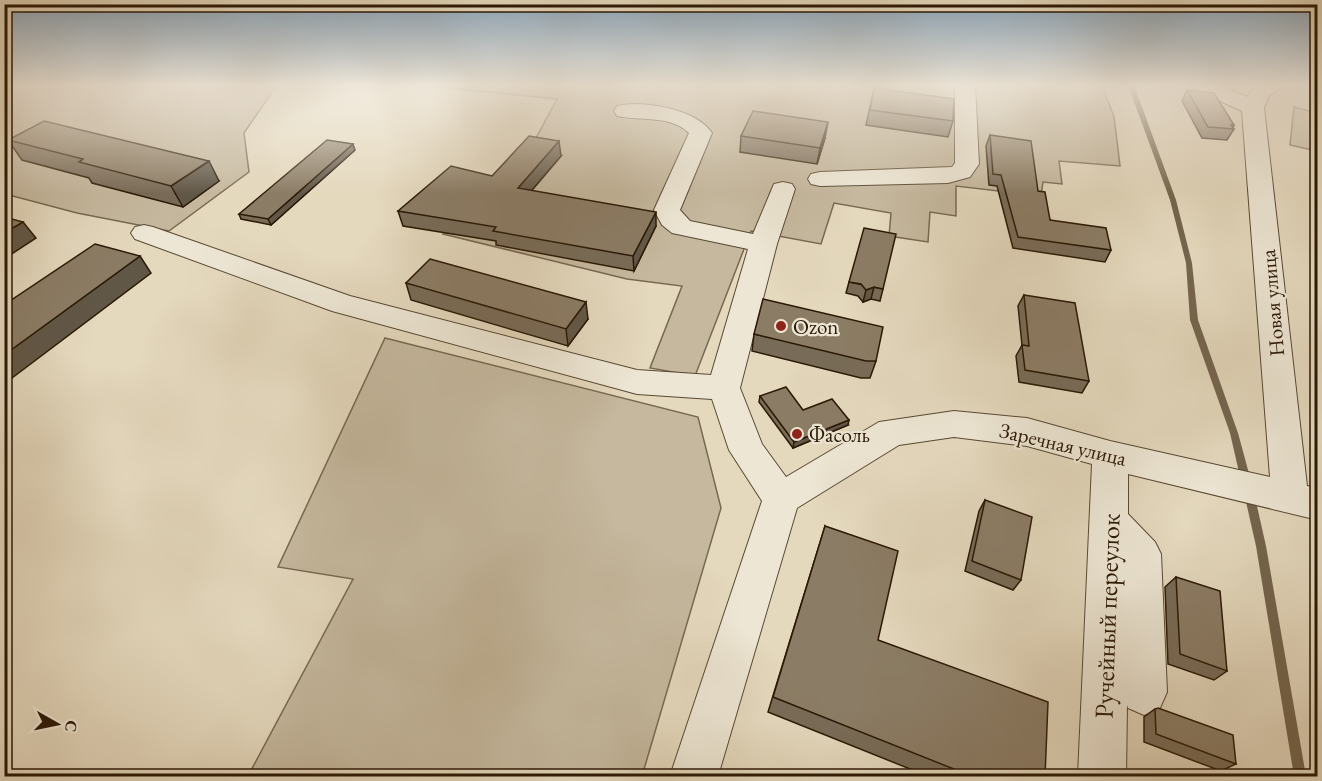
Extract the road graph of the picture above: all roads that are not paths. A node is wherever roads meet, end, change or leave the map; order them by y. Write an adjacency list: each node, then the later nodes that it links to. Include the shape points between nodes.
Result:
1 (688, 121): 5 (street, via 696,124 701,133 667,210 671,219 681,227)
2 (965, 121): 5 (street, via 966,164 961,172 948,177 799,177)
3 (1256, 121): 9 (street, Новая улица)
4 (144, 233): 6 (street, via 342,304 637,382)
5 (763, 244): 6 (street)
6 (724, 388): 8 (street, via 747,450)
7 (1110, 455): 8 (street, Заречная улица, via 1027,432 954,424 891,432); 9 (street, Заречная улица); 10 (street, Ручейный переулок)
8 (781, 499): 12 (street)
9 (1304, 501)
10 (1110, 522): 11 (street, via 1141,554); 13 (street, Ручейный переулок)
11 (1144, 692)
12 (694, 777)
13 (1102, 777)

